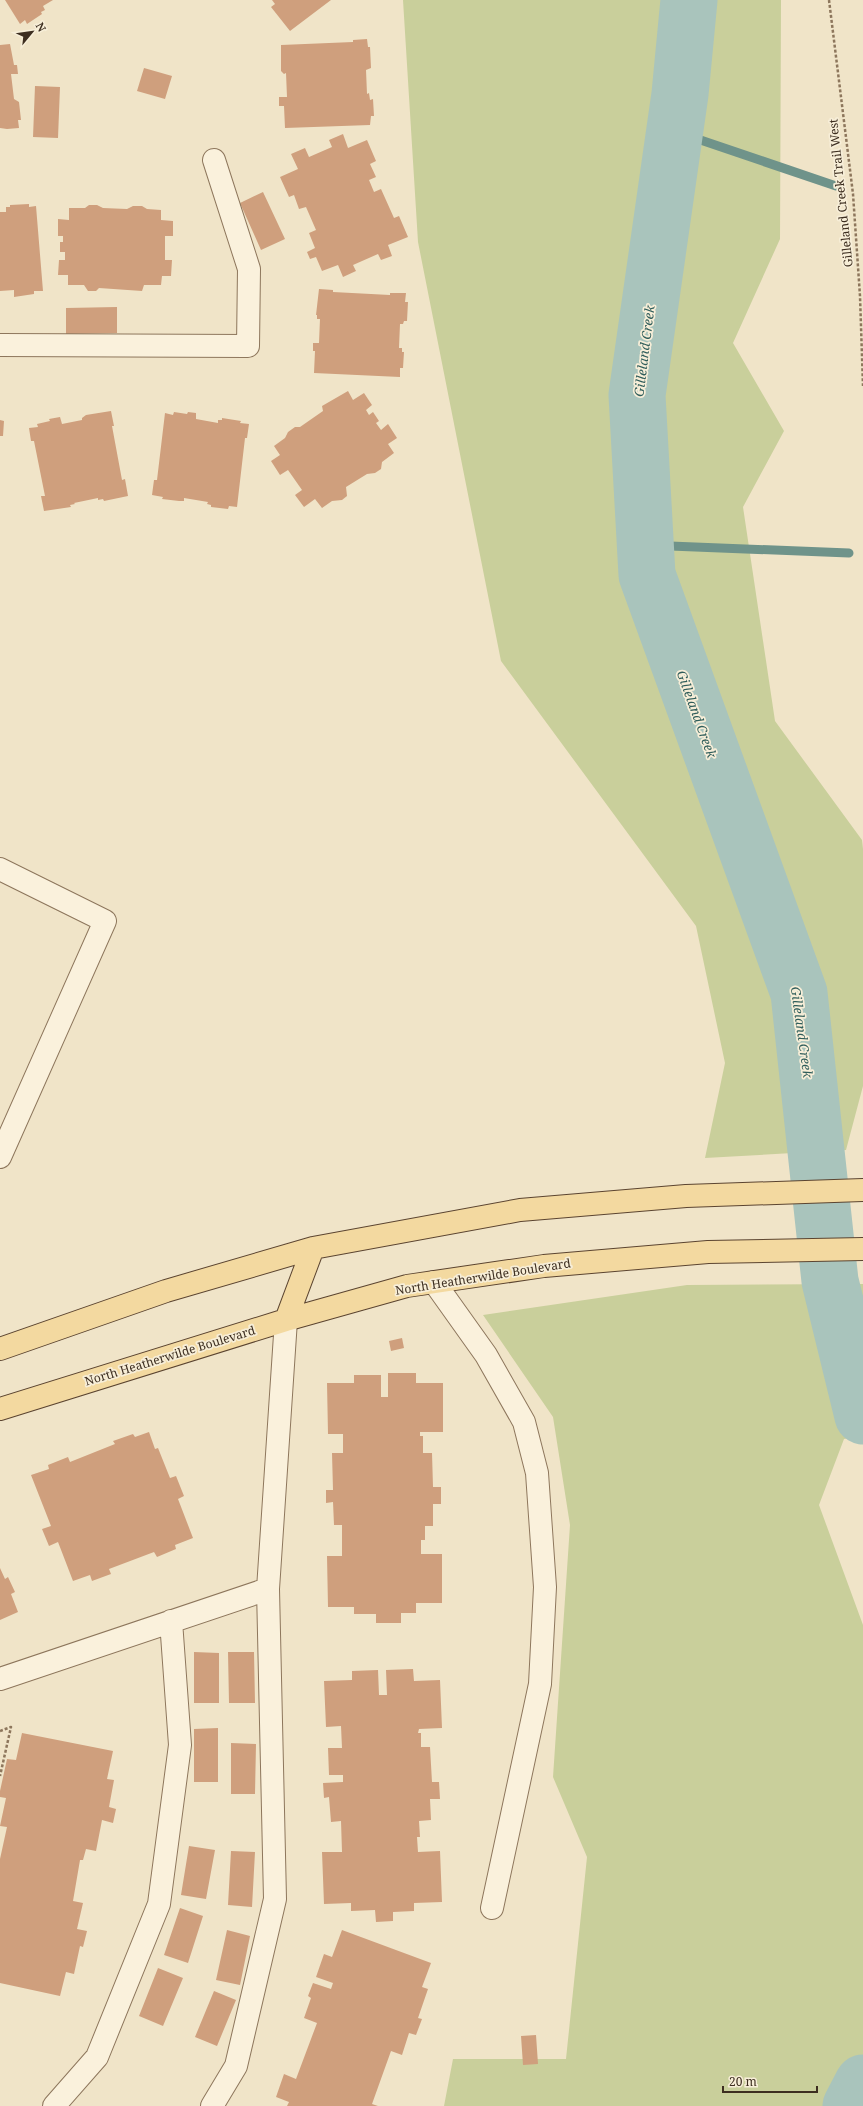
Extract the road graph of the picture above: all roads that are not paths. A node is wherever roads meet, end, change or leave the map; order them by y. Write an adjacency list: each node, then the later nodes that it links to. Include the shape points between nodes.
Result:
1 (214, 160): 2 (lane, via 249,269 248,346)
2 (0, 345)
3 (0, 869): 4 (lane, via 105,921)
4 (0, 1157)
5 (863, 1190): 6 (main road, via 686,1196 520,1210)
6 (313, 1248): 9 (main road); 10 (main road, via 166,1290)
7 (863, 1249): 8 (main road, North Heatherwilde Boulevard, via 708,1252 544,1266)
8 (434, 1282): 9 (main road, North Heatherwilde Boulevard, via 407,1286); 15 (lane, via 486,1354 524,1422 537,1473 545,1587 540,1684)
9 (286, 1320): 11 (main road, North Heatherwilde Boulevard); 12 (lane)
10 (0, 1349)
11 (0, 1410)
12 (268, 1589): 13 (lane); 17 (lane, via 275,1899 236,2066)
13 (171, 1621): 14 (lane); 16 (lane, via 180,1744 159,1904 97,2057)
14 (0, 1679)
15 (492, 1908)
16 (54, 2106)
17 (212, 2106)

